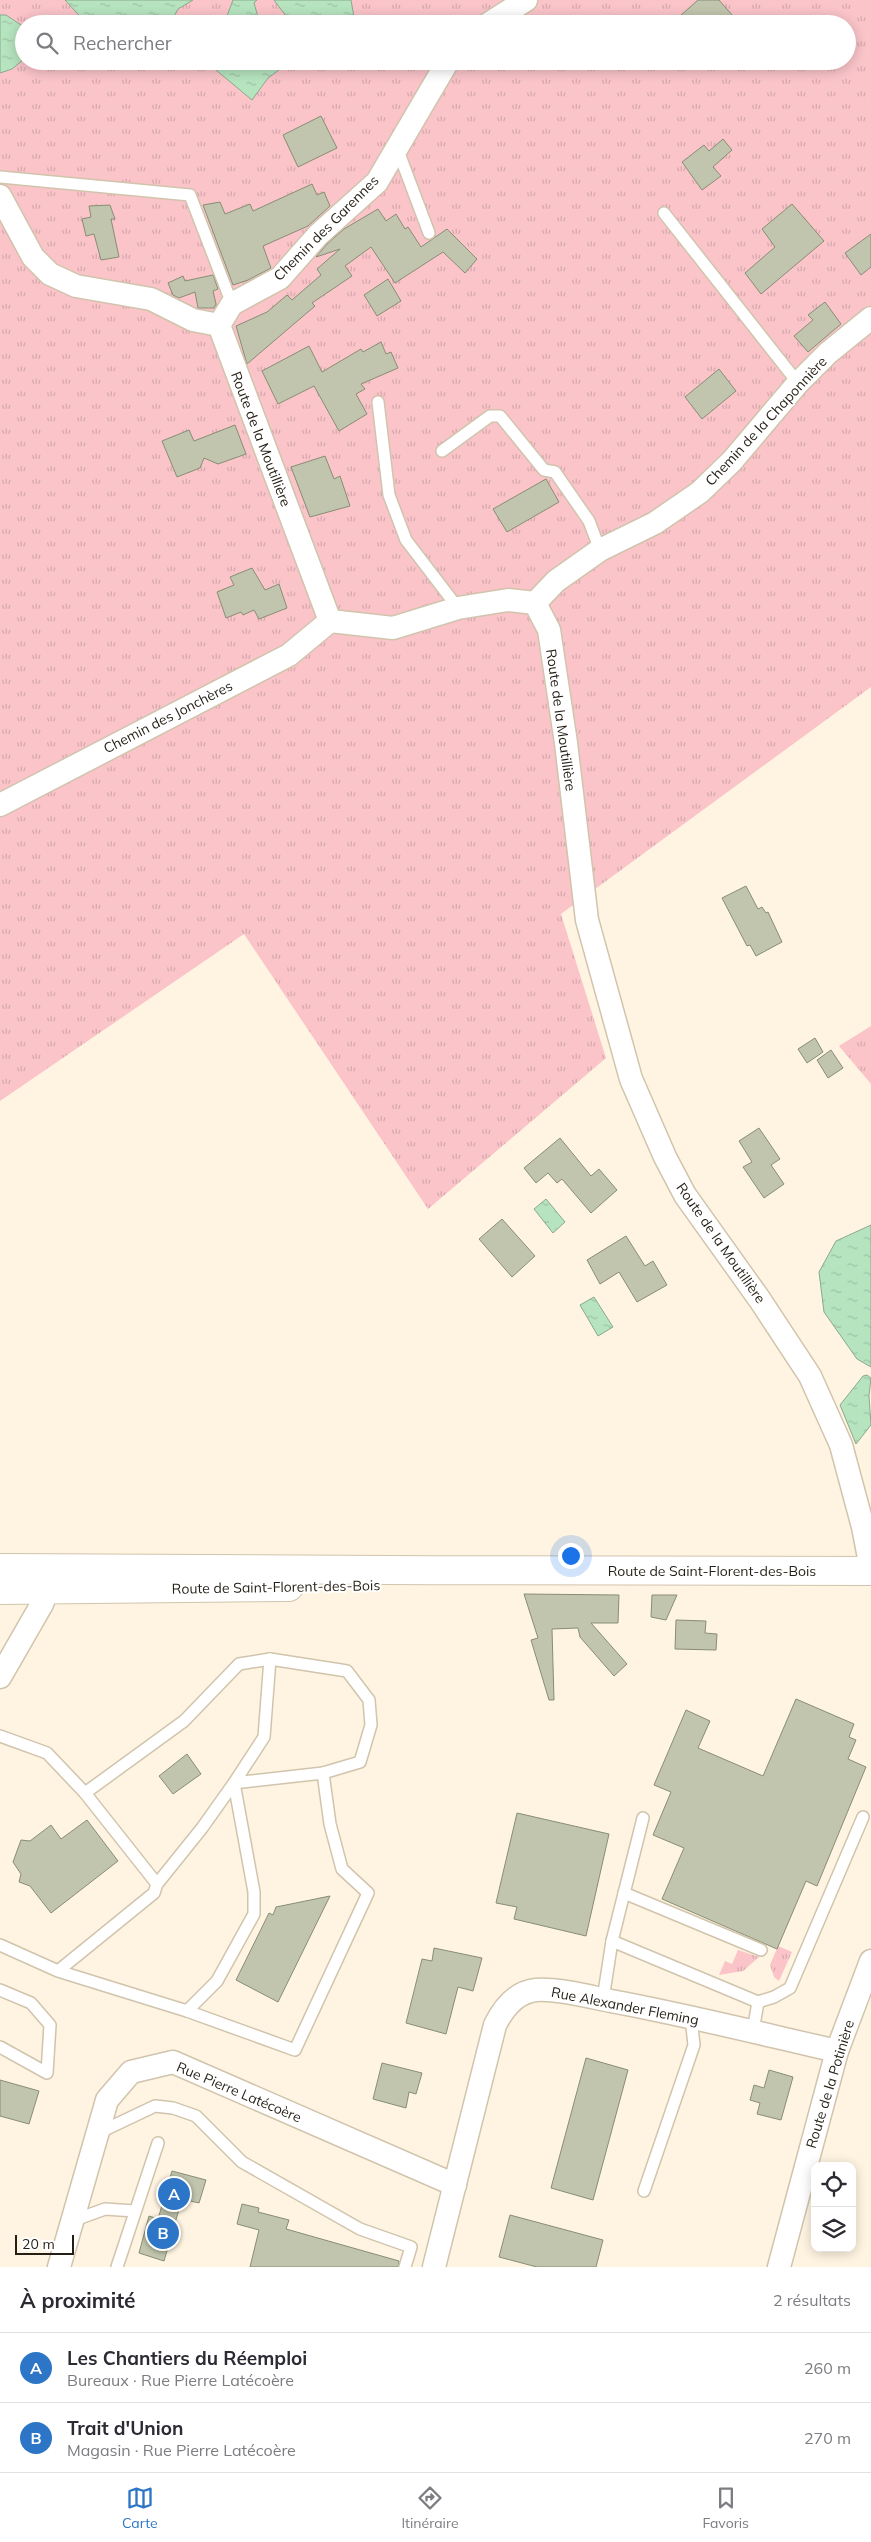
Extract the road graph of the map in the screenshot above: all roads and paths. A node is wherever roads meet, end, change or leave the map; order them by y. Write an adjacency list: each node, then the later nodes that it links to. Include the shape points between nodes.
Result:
1 (526, 0): 2 (street)
2 (502, 15)
3 (443, 70): 4 (street, Chemin des Garennes)
4 (396, 148): 8 (lane); 9 (street, Chemin des Garennes, via 376,182 318,235 280,278)
5 (0, 177): 9 (lane, via 190,195)
6 (0, 196): 11 (street, via 33,257 50,274 76,286 151,299 193,320)
7 (664, 212): 12 (lane)
8 (429, 233)
9 (232, 304): 11 (street, Chemin des Garennes)
10 (871, 318): 12 (street, Chemin de la Chaponnière)
11 (219, 325): 18 (street, Route de la Moutillière)
12 (798, 383): 15 (street, Chemin de la Chaponnière, via 732,461 700,492 655,523)
13 (378, 402): 17 (lane, via 389,495 406,540)
14 (442, 451): 15 (lane, via 490,416 500,416 544,470 555,472 589,521)
15 (600, 550): 16 (street, Chemin de la Chaponnière, via 556,581)
16 (534, 603): 17 (street, via 508,600); 22 (street, Route de la Moutillière, via 548,630 566,744 587,920 631,1079 685,1195 810,1376 840,1445 863,1527)
17 (458, 608): 18 (street, via 393,628)
18 (330, 622): 19 (street, Chemin des Jonchères, via 289,655)
19 (0, 804)
20 (0, 1568): 21 (main road, Route de Saint-Florent-des-Bois)
21 (235, 1569): 23 (main road, Route de Saint-Florent-des-Bois, via 420,1568); 25 (street, via 164,1580)
22 (871, 1570): 23 (main road, Route de Saint-Florent-des-Bois)
23 (552, 1572): 25 (main road, Route de Saint-Florent-des-Bois, via 390,1584)
24 (0, 1579): 25 (street)
25 (36, 1584): 26 (main road, Route de Saint-Florent-des-Bois); 28 (street)
26 (0, 1590)
27 (270, 1659): 30 (lane, via 347,1671 369,1700 371,1725 360,1762); 31 (lane, via 264,1737); 32 (lane, via 239,1664 184,1721)
28 (0, 1677)
29 (0, 1736): 32 (lane, via 47,1753)
30 (323, 1773): 31 (lane); 45 (lane, via 330,1824 342,1869 368,1893 295,2050)
31 (234, 1783): 35 (lane); 45 (lane, via 254,1892 254,1914 217,1981)
32 (85, 1793): 35 (lane)
33 (863, 1817): 44 (lane, via 790,1988 774,1998)
34 (643, 1818): 36 (lane)
35 (157, 1884): 41 (lane, via 154,1892)
36 (624, 1893): 37 (lane); 39 (lane)
37 (612, 1941): 43 (lane); 44 (lane)
38 (0, 1945): 41 (lane)
39 (761, 1950)
40 (871, 1962): 49 (street, Route de la Potinière)
41 (58, 1971): 45 (lane)
42 (0, 1990): 48 (lane, via 31,2003 50,2025 47,2073)
43 (603, 1999): 46 (street, Rue Alexander Fleming); 52 (street, Rue Alexander Fleming, via 536,1990 519,1996 503,2009 495,2025)
44 (758, 2002): 47 (lane)
45 (187, 2011)
46 (691, 2018): 47 (street, Rue Alexander Fleming); 53 (lane, via 694,2045)
47 (753, 2032): 49 (street, Rue Alexander Fleming)
48 (0, 2047)
49 (837, 2050): 60 (street, Route de la Potinière)
50 (98, 2133): 52 (street, Rue Pierre Latécoère, via 108,2100 131,2072 173,2062); 55 (street, Rue Pierre Latécoère); 58 (lane, via 155,2106 196,2116 242,2162 360,2229 411,2247)
51 (158, 2143): 54 (lane)
52 (455, 2185): 59 (street, Rue Alexander Fleming)
53 (644, 2191)
54 (135, 2211): 55 (lane, via 105,2209); 57 (lane)
55 (72, 2220): 56 (street, Rue Pierre Latécoère)
56 (59, 2267)
57 (117, 2267)
58 (405, 2267)
59 (434, 2267)
60 (779, 2267)

